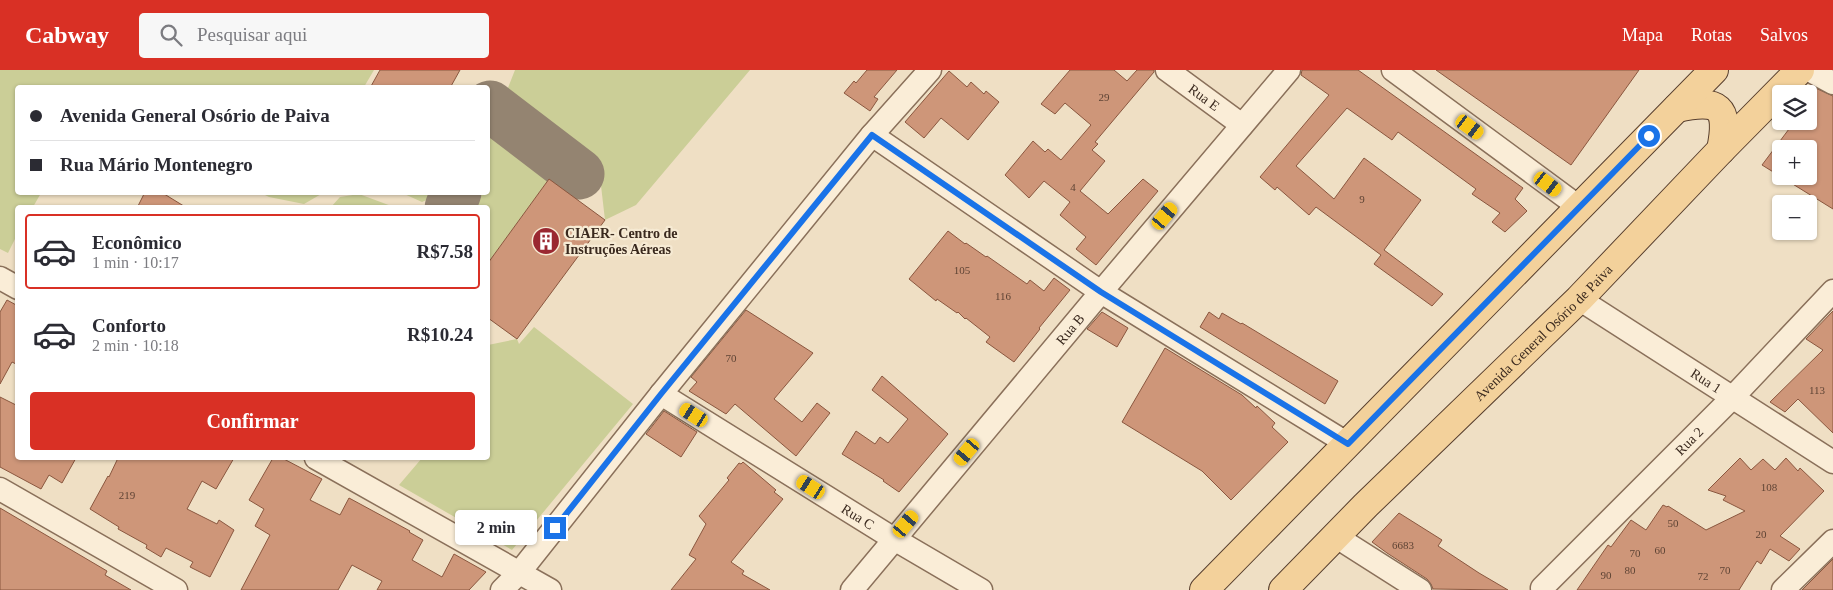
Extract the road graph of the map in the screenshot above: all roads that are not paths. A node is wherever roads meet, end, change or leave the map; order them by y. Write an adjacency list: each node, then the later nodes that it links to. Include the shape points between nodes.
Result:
1 (930, 70): 11 (street)
2 (1167, 70): 10 (street, Rua E)
3 (1289, 70): 10 (street, Rua B)
4 (1393, 70): 13 (street)
5 (1714, 70): 9 (main road)
6 (1800, 70): 12 (main road, Avenida General Osório de Paiva)
7 (1809, 70): 8 (street)
8 (1833, 83)
9 (1677, 108): 12 (main road, via 1696,104 1716,106 1724,118); 13 (main road)
10 (1242, 125): 17 (street, Rua B)
11 (872, 135): 17 (street); 19 (street)
12 (1721, 150): 18 (main road, Avenida General Osório de Paiva)
13 (1579, 207): 21 (main road)
14 (0, 278): 15 (street)
15 (15, 286)
16 (1833, 291): 20 (street, Rua 2)
17 (1101, 292): 21 (street); 26 (street, Rua B)
18 (1579, 299): 20 (street, Rua 1); 25 (main road, Avenida General Osório de Paiva)
19 (661, 394): 26 (street, Rua C); 28 (street)
20 (1732, 398): 23 (street, Rua 1); 29 (street, Rua 2)
21 (1348, 444): 35 (main road)
22 (320, 460): 28 (street)
23 (1833, 462)
24 (0, 489): 30 (street)
25 (1335, 536): 36 (main road, Avenida General Osório de Paiva); 37 (street)
26 (894, 539): 33 (street, Rua B); 34 (street, Rua C)
27 (1833, 541): 38 (street)
28 (519, 573): 31 (street); 32 (street)
29 (1542, 588)
30 (176, 590)
31 (502, 590)
32 (550, 590)
33 (852, 590)
34 (981, 590)
35 (1204, 590)
36 (1283, 590)
37 (1420, 590)
38 (1783, 590)

